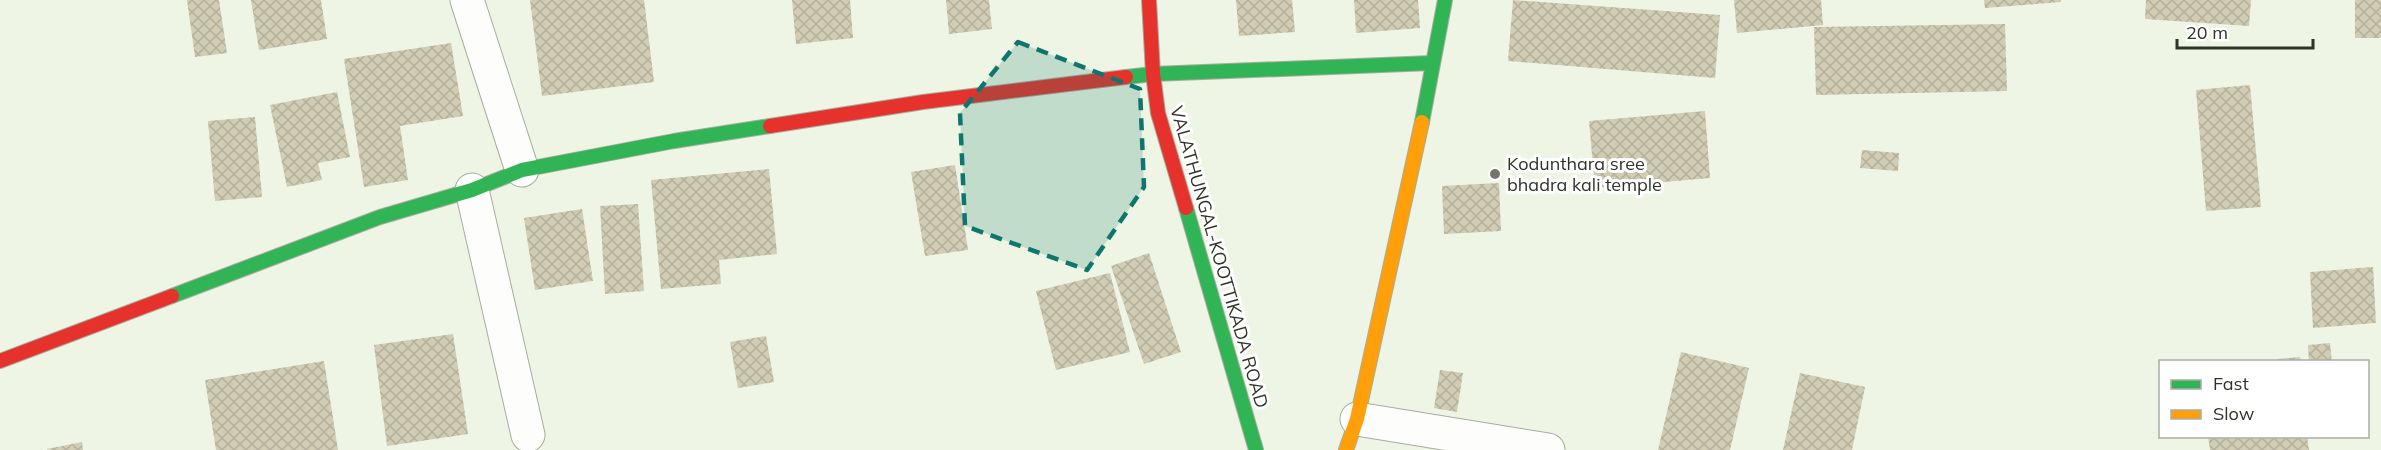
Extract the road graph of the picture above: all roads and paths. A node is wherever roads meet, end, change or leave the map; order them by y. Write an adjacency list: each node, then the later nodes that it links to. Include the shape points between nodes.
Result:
1 (467, 0): 6 (street)
2 (1149, 0): 5 (street, VALATHUNGAL-KOOTTIKADA ROAD)
3 (1445, 0): 4 (street)
4 (1432, 63): 5 (street); 9 (street)
5 (1153, 74): 6 (street, via 923,102 674,141); 11 (street, VALATHUNGAL-KOOTTIKADA ROAD, via 1158,113)
6 (522, 170): 7 (street)
7 (472, 190): 8 (street, via 380,217); 10 (street)
8 (0, 362)
9 (1357, 419): 12 (street); 13 (street)
10 (528, 435)
11 (1256, 450)
12 (1346, 450)
13 (1548, 450)

